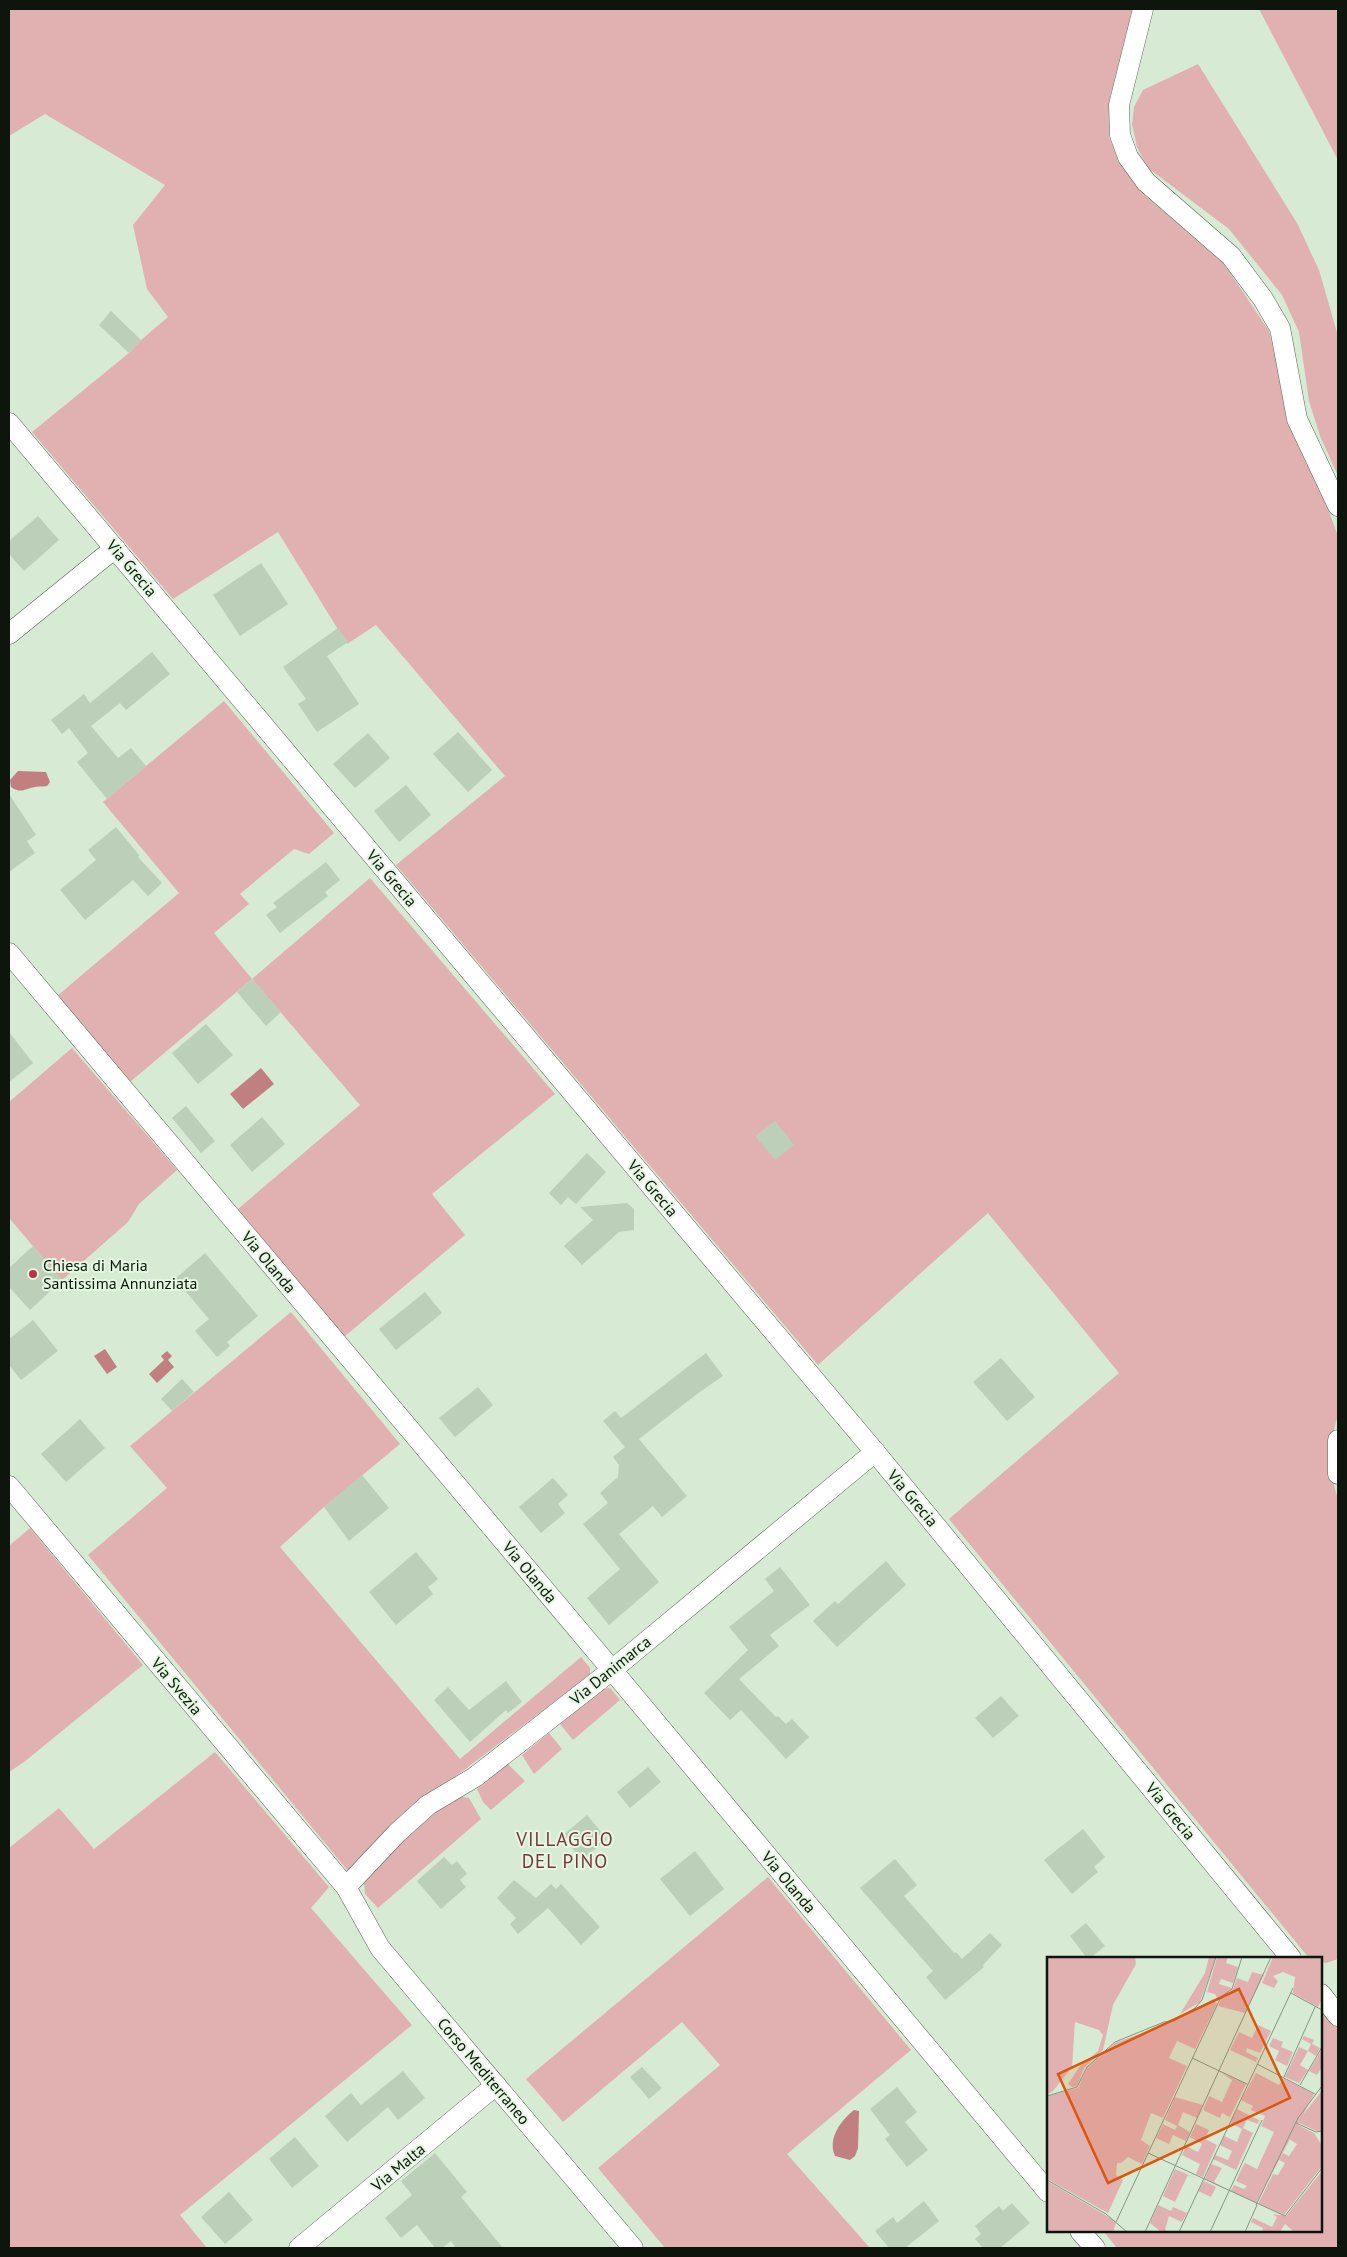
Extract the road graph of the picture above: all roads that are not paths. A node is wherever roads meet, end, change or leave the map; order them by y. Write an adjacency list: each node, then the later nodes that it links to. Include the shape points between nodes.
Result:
1 (1143, 9): 3 (street, via 1119,105 1120,135 1128,157 1146,182 1231,256 1263,299 1280,328 1297,419)
2 (9, 423): 4 (street, Via Grecia)
3 (1338, 506)
4 (115, 548): 5 (street); 8 (street, Via Grecia)
5 (9, 634)
6 (9, 953): 11 (street, Via Olanda)
7 (1338, 1440): 9 (street)
8 (875, 1452): 11 (street, Via Danimarca); 13 (street, Via Grecia)
9 (1338, 1474)
10 (9, 1486): 12 (street, Via Svezia)
11 (612, 1670): 12 (street, Via Danimarca, via 475,1778 428,1804); 17 (street, Via Olanda)
12 (346, 1887): 16 (street, Corso Mediterraneo, via 380,1948)
13 (1290, 1957)
14 (1322, 1995): 15 (street)
15 (1338, 2016)
16 (496, 2085): 19 (street, Via Malta); 20 (street, Corso Mediterraneo)
17 (1047, 2191)
18 (1081, 2232): 21 (street)
19 (300, 2248)
20 (633, 2248)
21 (1095, 2248)

